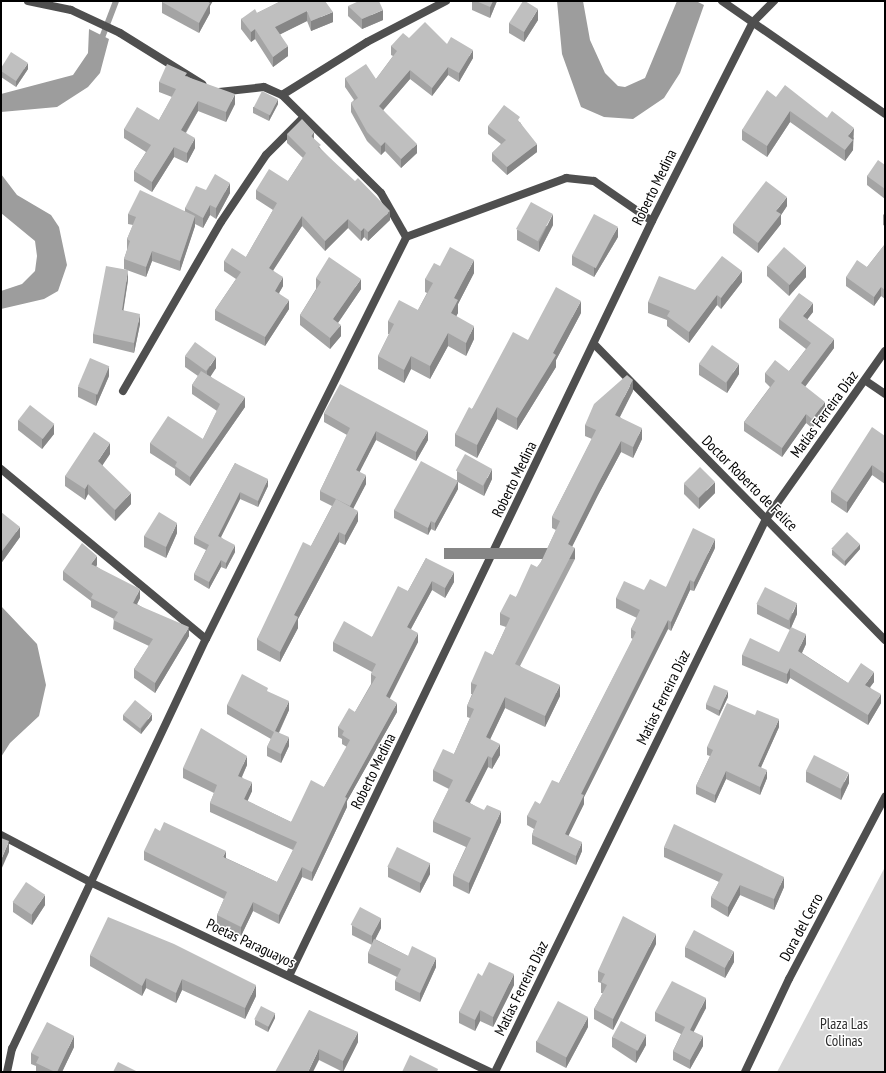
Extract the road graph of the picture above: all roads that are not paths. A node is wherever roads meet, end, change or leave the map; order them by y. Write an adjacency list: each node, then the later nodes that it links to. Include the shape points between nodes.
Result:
1 (28, 1): 6 (street, via 71,10 120,33 212,90 228,93 264,87)
2 (446, 1): 6 (street, via 367,42)
3 (722, 1): 5 (street)
4 (774, 1): 5 (street, Roberto Medina)
5 (753, 22): 7 (street); 9 (street, Roberto Medina)
6 (282, 94): 8 (street)
7 (885, 114)
8 (306, 115): 10 (street, via 381,193); 14 (street, via 266,155 254,173)
9 (652, 221): 10 (street, via 594,181 566,178); 11 (street, Roberto Medina)
10 (406, 237): 18 (street)
11 (595, 345): 17 (street, Doctor Roberto de Felice); 23 (street, Roberto Medina)
12 (885, 351): 13 (street, Matías Ferreira Díaz)
13 (866, 381): 15 (street); 17 (street, Matías Ferreira Díaz)
14 (123, 391)
15 (885, 394)
16 (1, 469): 18 (street)
17 (766, 519): 19 (street, Doctor Roberto de Felice); 26 (street, Matías Ferreira Díaz)
18 (206, 639): 22 (street)
19 (885, 640)
20 (885, 797): 27 (street, Dora del Cerro, via 789,979)
21 (1, 835): 22 (street, Poetas Paraguayos)
22 (92, 883): 23 (street, Poetas Paraguayos); 24 (street, via 12,1049)
23 (289, 976): 25 (street, Poetas Paraguayos)
24 (7, 1072)
25 (490, 1072)
26 (495, 1072)
27 (745, 1072)

